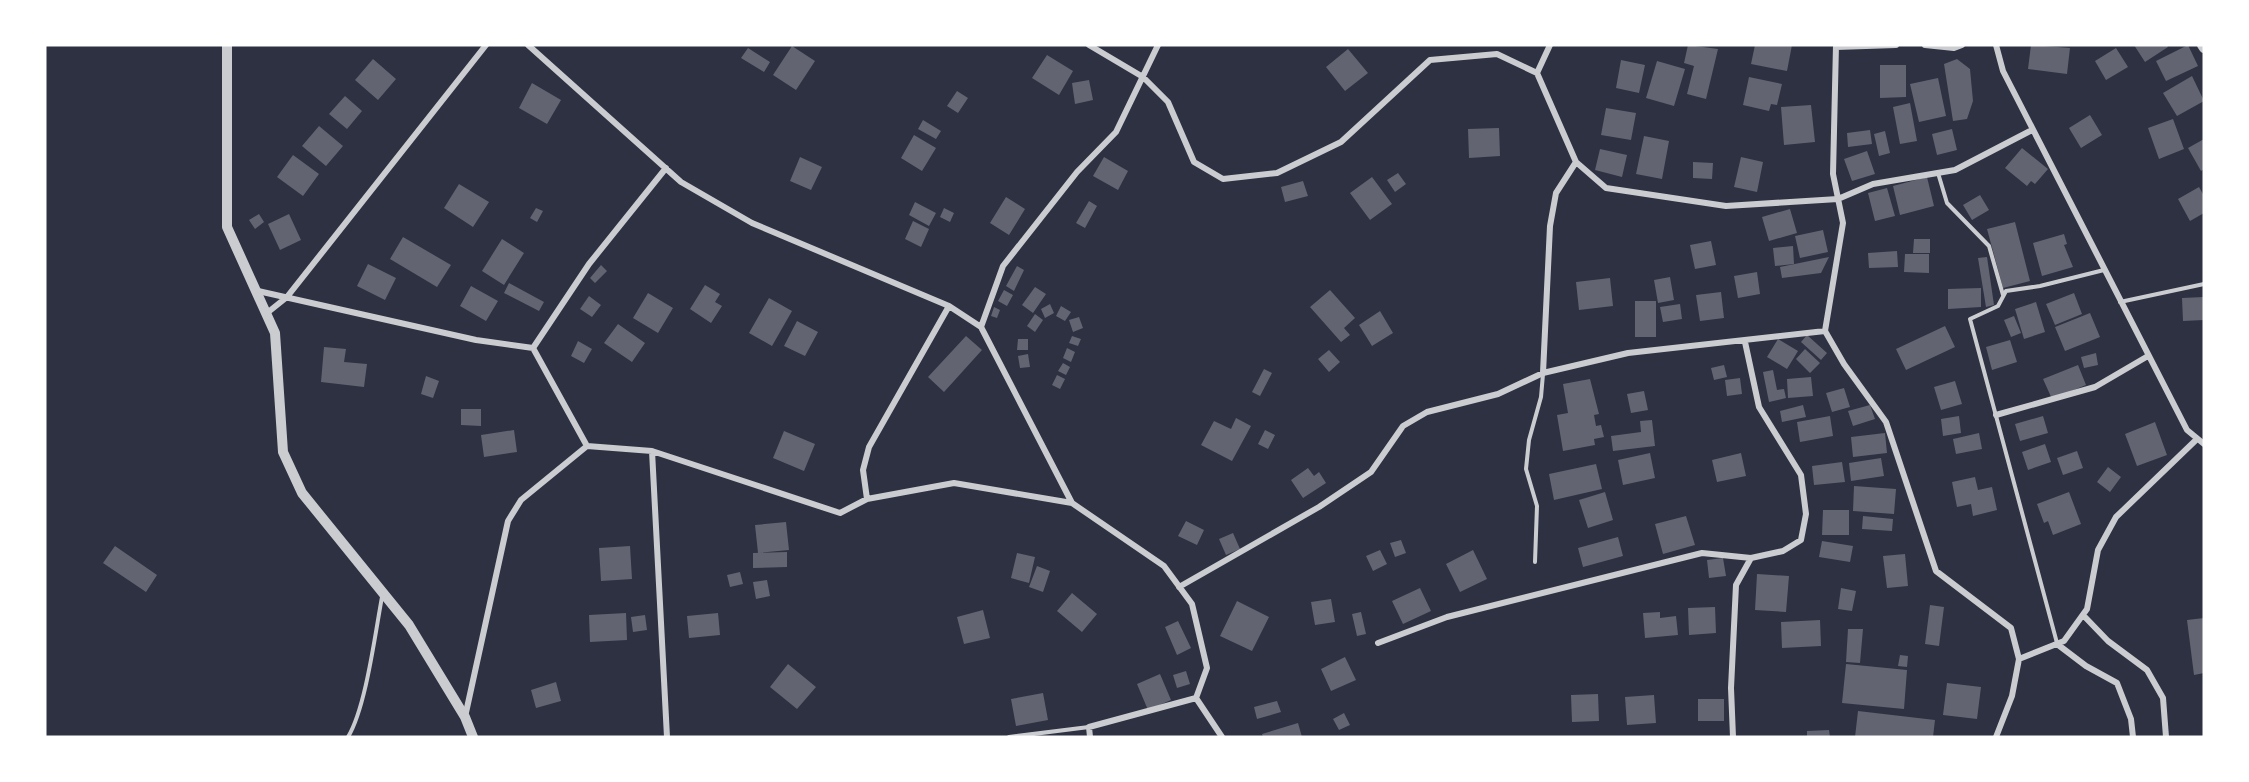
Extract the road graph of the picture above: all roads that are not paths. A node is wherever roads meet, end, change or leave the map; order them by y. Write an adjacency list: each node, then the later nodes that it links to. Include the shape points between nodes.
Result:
1 (227, 45): 21 (street, via 227,227)
2 (486, 45): 23 (street)
3 (528, 45): 16 (street)
4 (1089, 45): 13 (street)
5 (1158, 45): 13 (street)
6 (1550, 45): 12 (street)
7 (1896, 45): 11 (street)
8 (1925, 45): 9 (street)
9 (1962, 45)
10 (1996, 45): 14 (street, via 2003,71)
11 (1836, 46): 18 (street, via 1833,174)
12 (1537, 73): 13 (street, via 1497,54 1430,60 1341,142 1277,173 1223,179 1194,162 1168,102); 15 (street)
13 (1143, 77): 27 (street, via 1116,132 1077,172 1004,266)
14 (2032, 130): 17 (street, via 1955,170); 19 (street)
15 (1576, 162): 18 (street, via 1606,188 1726,206); 32 (street, via 1556,193 1550,226)
16 (666, 168): 25 (street, via 681,182 752,223); 30 (street, via 589,264)
17 (1938, 173): 18 (street, via 1872,184); 22 (lane, via 1947,203 1989,246)
18 (1838, 199): 28 (street, via 1843,223)
19 (2104, 270): 22 (lane, via 2006,291); 24 (street)
20 (2204, 284): 24 (lane)
21 (258, 291): 23 (street); 26 (street)
22 (2003, 296): 33 (lane, via 1998,306 1970,319)
23 (287, 297): 26 (street); 30 (street, via 476,340)
24 (2120, 302): 31 (street)
25 (949, 306): 27 (street); 38 (street, via 869,447 863,470)
26 (267, 313): 43 (street, via 275,333 283,453 302,493)
27 (981, 327): 39 (street)
28 (1825, 332): 29 (street); 47 (street, via 1886,422 1936,571 2011,628)
29 (1746, 342): 32 (street, via 1628,353); 40 (street, via 1759,407 1801,475 1806,514 1801,540 1783,551)
30 (533, 348): 36 (street)
31 (2148, 356): 33 (street, via 2095,387); 34 (street, via 2187,430)
32 (1543, 373): 41 (lane, via 1541,397 1528,440 1526,469 1537,506); 42 (street, via 1498,394 1427,412 1403,426 1371,471 1319,507)
33 (1996, 415): 46 (lane)
34 (2198, 439): 35 (street); 44 (street, via 2116,517 2097,550)
35 (2204, 444)
36 (587, 446): 37 (street); 49 (street, via 521,500 508,521)
37 (652, 451): 38 (street, via 840,513); 53 (street)
38 (867, 499): 39 (street, via 954,483)
39 (1072, 503): 42 (street, via 1164,566)
40 (1751, 558): 45 (street, via 1702,553 1447,617); 57 (street, via 1736,585)
41 (1535, 562)
42 (1179, 587): 48 (street, via 1192,604 1207,668)
43 (383, 593): 49 (street, via 409,625); 51 (lane, via 366,678)
44 (2083, 615): 46 (street, via 2064,641); 60 (street, via 2108,641 2147,670 2163,698)
45 (1378, 644)
46 (2057, 644): 47 (street); 59 (street, via 2086,666 2117,682 2131,719)
47 (2019, 659): 58 (street, via 2012,696)
48 (1196, 698): 50 (street); 56 (street)
49 (465, 717): 52 (street)
50 (1089, 727): 54 (lane); 55 (street)
51 (348, 737)
52 (473, 737)
53 (668, 737)
54 (1009, 737)
55 (1090, 737)
56 (1222, 737)
57 (1733, 737)
58 (1996, 737)
59 (2133, 737)
60 (2166, 737)

